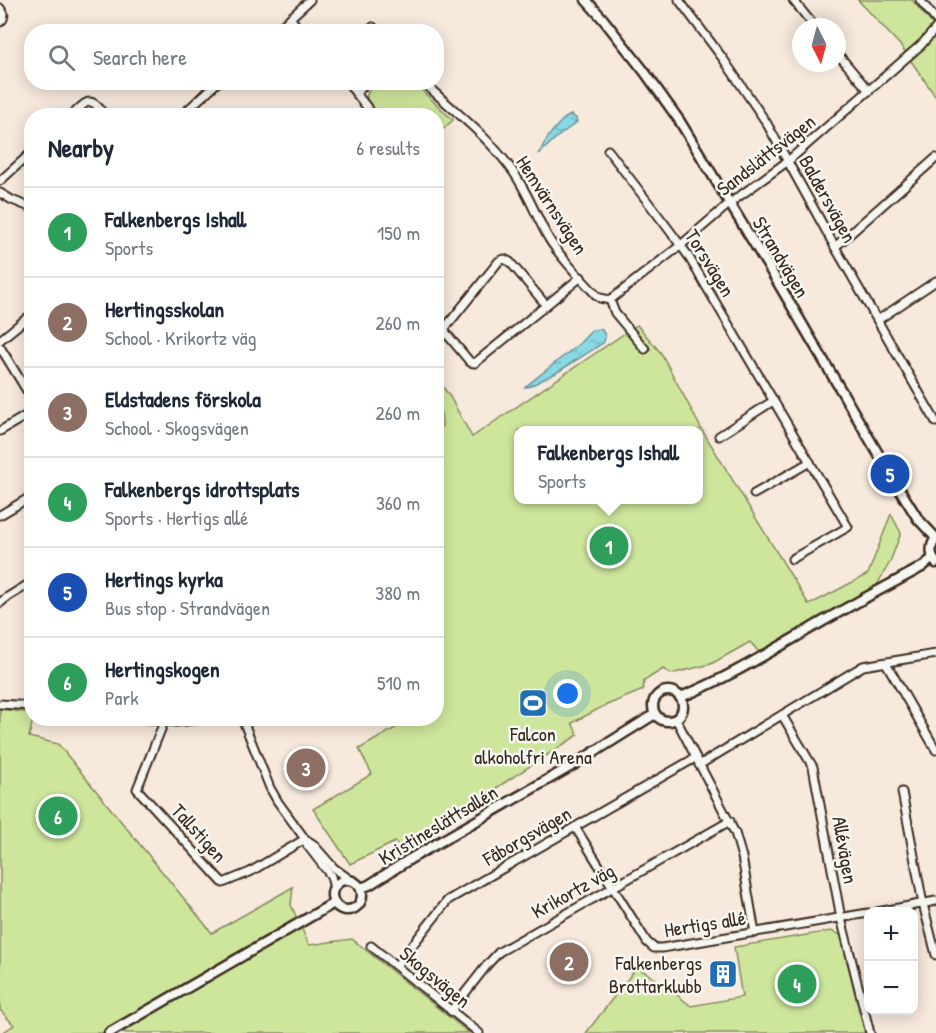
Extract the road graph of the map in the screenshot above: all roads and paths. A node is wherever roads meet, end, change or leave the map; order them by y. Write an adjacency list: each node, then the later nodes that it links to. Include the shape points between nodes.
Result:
1 (310, 0): 7 (street)
2 (586, 0): 31 (street, Strandvägen, via 665,99)
3 (679, 0): 28 (street, Baldersvägen, via 766,122)
4 (793, 0): 8 (street)
5 (920, 0): 9 (street)
6 (0, 8): 10 (street, via 4,14)
7 (290, 18): 11 (street); 12 (street)
8 (808, 18)
9 (936, 20)
10 (0, 22)
11 (284, 24)
12 (296, 24)
13 (936, 28): 19 (street, Sandslättsvägen)
14 (846, 64): 19 (street)
15 (209, 90): 23 (street)
16 (354, 90): 20 (street)
17 (359, 90): 20 (street)
18 (432, 90): 35 (street, Hemvärnsvägen, via 505,160 522,183 549,239)
19 (869, 91): 28 (street, Sandslättsvägen)
20 (356, 93): 24 (street)
21 (80, 108): 22 (street, via 90,101)
22 (99, 108)
23 (189, 108)
24 (368, 108)
25 (609, 150): 33 (street, Torsvägen)
26 (936, 158): 34 (street)
27 (24, 159): 29 (street)
28 (788, 161): 31 (street, Sandslättsvägen); 34 (street, Baldersvägen)
29 (0, 181)
30 (0, 193): 32 (street)
31 (730, 203): 33 (street, Sandslättsvägen); 56 (street, Strandvägen, via 890,474 918,519)
32 (24, 205)
33 (681, 245): 37 (street, Sandslättsvägen); 45 (street, Torsvägen)
34 (835, 247): 40 (street, Baldersvägen)
35 (581, 277): 37 (street, Hemvärnsvägen, via 597,296); 38 (street)
36 (936, 281): 40 (street)
37 (610, 300): 43 (street, Hemvärnsvägen, via 615,313)
38 (546, 305): 38 (street, via 476,363 470,362 446,333 445,328 504,259)
39 (24, 320): 41 (street)
40 (878, 320): 47 (street, Baldersvägen)
41 (0, 340)
42 (0, 349): 44 (street)
43 (645, 349)
44 (24, 386)
45 (773, 401): 51 (street); 52 (street, Torsvägen)
46 (936, 403): 47 (street)
47 (929, 410): 49 (street, Baldersvägen)
48 (24, 417): 50 (street)
49 (936, 422)
50 (0, 431)
51 (719, 436)
52 (810, 462): 53 (street); 57 (street, Torsvägen, via 848,527)
53 (754, 494)
54 (24, 501): 55 (street)
55 (0, 515)
56 (936, 538): 58 (street, via 932,547)
57 (792, 559)
58 (934, 561): 63 (street, via 744,668)
59 (24, 587): 60 (street)
60 (0, 603)
61 (936, 654): 62 (street, Fåborgsvägen)
62 (886, 663): 67 (street, Fåborgsvägen, via 863,666); 71 (street)
63 (681, 697): 66 (street, via 672,691 659,693 653,703); 68 (street, via 683,708)
64 (0, 704): 65 (street)
65 (24, 706)
66 (655, 714): 68 (street, via 664,721); 79 (street, Kristineslättsallén)
67 (782, 715): 72 (street, Fåborgsvägen); 86 (street, Allévägen, via 813,767)
68 (676, 719): 72 (street)
69 (162, 726): 76 (street, Tallstigen, via 137,789 223,883 250,872)
70 (245, 726): 76 (street, via 270,788)
71 (936, 750)
72 (697, 762): 74 (street); 75 (street, Fåborgsvägen)
73 (902, 792): 83 (street)
74 (730, 821): 78 (street, Krikortz väg); 87 (street, via 742,857)
75 (575, 827): 78 (street, Hertigs allé); 90 (street, Fåborgsvägen, via 448,900)
76 (305, 839): 77 (street); 80 (street, via 331,876)
77 (352, 881): 79 (street); 80 (street, via 341,881)
78 (613, 887): 87 (street, Hertigs allé, via 654,948); 91 (street, Krikortz väg, via 499,952)
79 (361, 888): 82 (street, via 362,899 355,908 344,909)
80 (334, 889): 82 (street)
81 (936, 901): 83 (street)
82 (334, 903): 92 (street)
83 (923, 904): 84 (street); 89 (street)
84 (906, 907)
85 (864, 914): 86 (street, Hertigs allé)
86 (840, 918): 87 (street, Hertigs allé); 94 (street, Allévägen)
87 (755, 933)
88 (370, 946): 90 (street, Skogsvägen)
89 (936, 955)
90 (396, 966): 91 (street, Skogsvägen)
91 (451, 1011): 93 (street, Skogsvägen)
92 (108, 1033)
93 (479, 1033)
94 (870, 1033)

